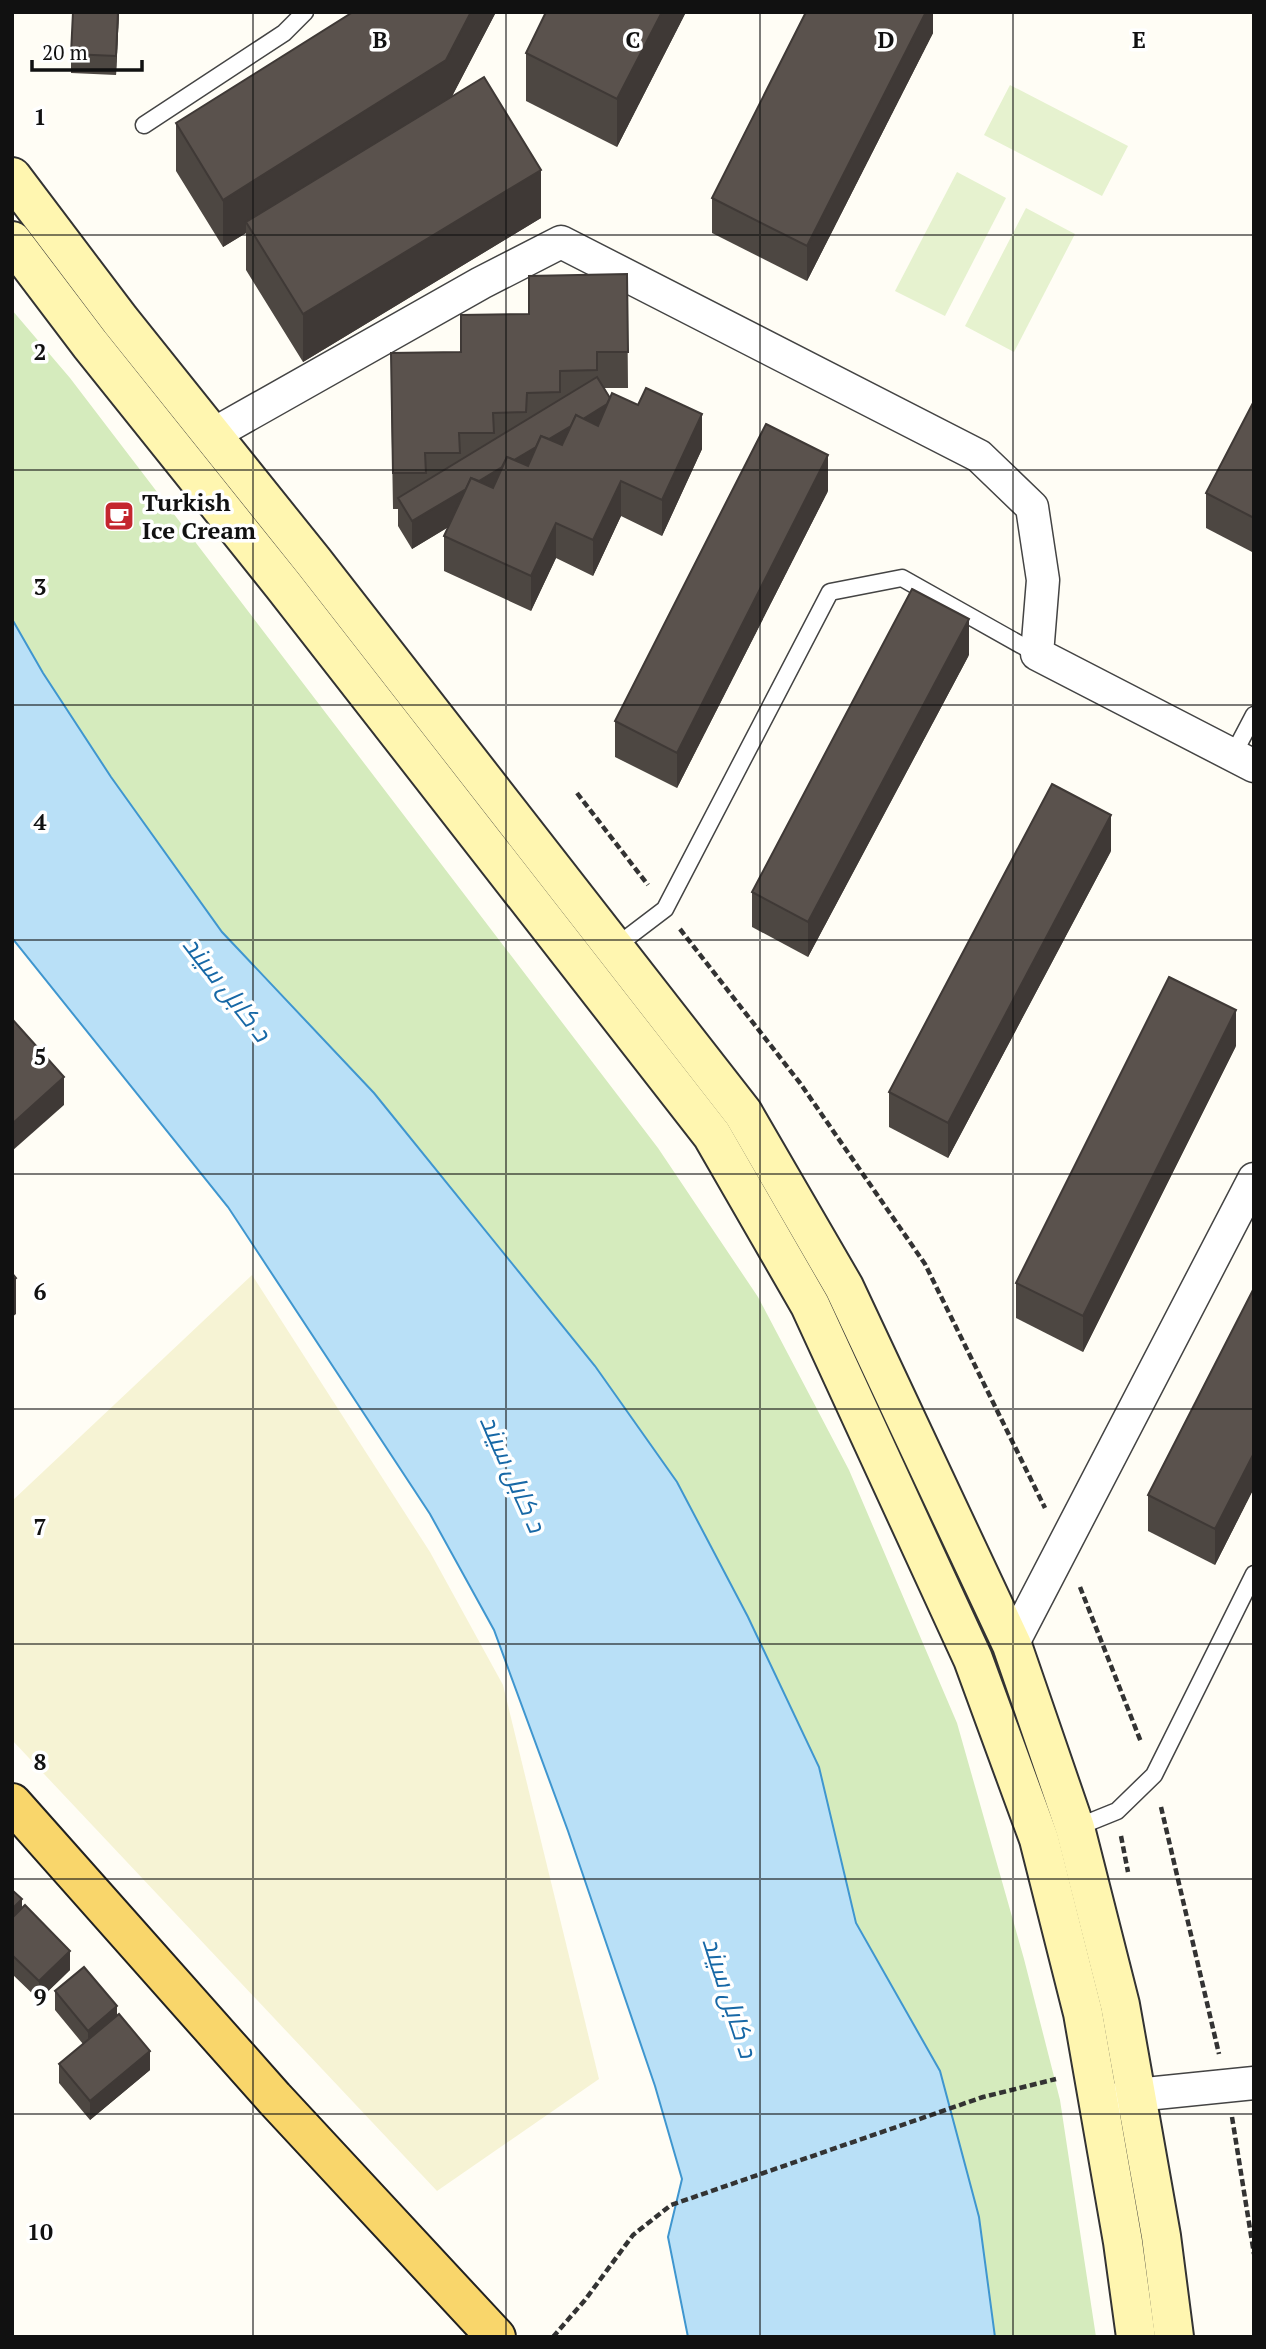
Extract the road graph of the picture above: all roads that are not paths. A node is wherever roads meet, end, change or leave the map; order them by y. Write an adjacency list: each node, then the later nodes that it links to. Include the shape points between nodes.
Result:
1 (305, 12): 2 (lane, via 284,33)
2 (144, 125)
3 (12, 177): 5 (main road)
4 (12, 241): 16 (main road, via 712,1135 810,1305 973,1659 1039,1839 1083,2013)
5 (212, 436): 6 (street, via 561,242 979,456 1032,507 1043,580); 9 (main road)
6 (1037, 654): 8 (street); 9 (lane, via 902,578 830,592 665,909)
7 (1254, 715): 8 (lane)
8 (1243, 760)
9 (614, 948): 12 (main road, via 743,1113 844,1287)
10 (1254, 1179): 12 (street)
11 (1254, 1574): 14 (lane, via 1153,1775 1117,1811)
12 (1012, 1646): 14 (main road)
13 (12, 1803): 18 (main road, via 274,2098)
14 (1075, 1828): 17 (main road, via 1120,2005)
15 (1240, 2084): 17 (street)
16 (1096, 2087): 17 (street); 19 (main road)
17 (1136, 2095): 20 (main road)
18 (496, 2337)
19 (1136, 2337)
20 (1174, 2337)

